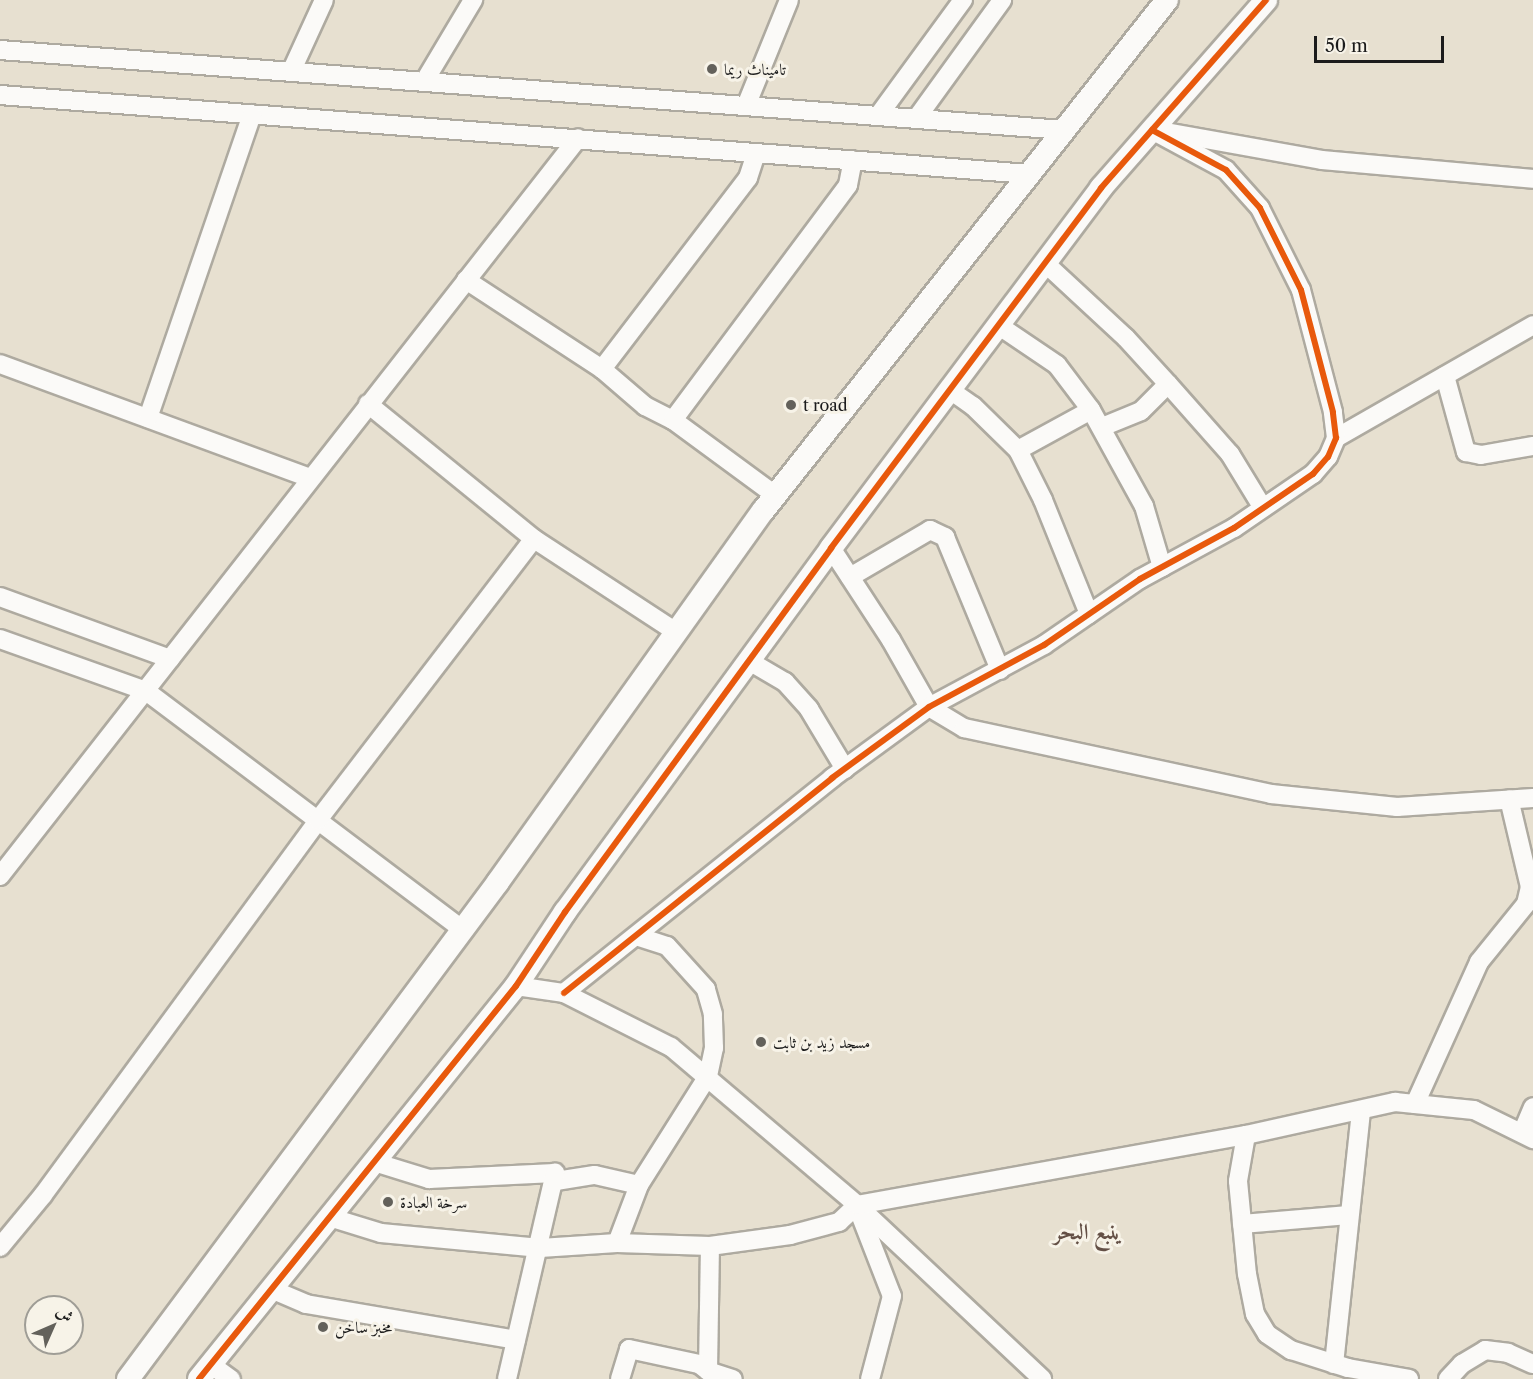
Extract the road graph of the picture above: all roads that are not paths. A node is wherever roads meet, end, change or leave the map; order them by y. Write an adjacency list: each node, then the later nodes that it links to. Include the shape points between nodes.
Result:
1 (324, 0): 9 (street)
2 (473, 0): 10 (street)
3 (789, 0): 12 (street)
4 (963, 0): 14 (street)
5 (1002, 0): 15 (street)
6 (1167, 0): 16 (street)
7 (1266, 0): 17 (street)
8 (0, 50): 9 (street)
9 (291, 72): 10 (street)
10 (423, 82): 12 (street)
11 (0, 95): 13 (street)
12 (746, 106): 14 (street)
13 (252, 114): 18 (street); 34 (street)
14 (878, 116): 15 (street)
15 (916, 119): 16 (street)
16 (1064, 130): 21 (street)
17 (1152, 130): 22 (street, via 1322,160); 23 (street); 37 (street, via 1226,170 1260,208 1301,290 1334,412)
18 (578, 138): 19 (street); 24 (street)
19 (756, 153): 20 (street); 28 (street, via 748,178)
20 (853, 160): 21 (street); 35 (street, via 848,185)
21 (1028, 174): 41 (street)
22 (1533, 179)
23 (1045, 263): 26 (street); 30 (street, via 1126,338)
24 (466, 280): 28 (street); 32 (street)
25 (1533, 325): 29 (street)
26 (998, 326): 31 (street); 33 (street, via 1057,365)
27 (0, 364): 34 (street)
28 (602, 369): 35 (street, via 645,406)
29 (1445, 376): 37 (street); 38 (street, via 1466,452 1481,455)
30 (1168, 384): 36 (street, via 1141,411); 42 (street, via 1230,454)
31 (950, 390): 39 (street, via 973,406); 44 (street)
32 (369, 404): 40 (street); 43 (street)
33 (1091, 410): 36 (street); 39 (street)
34 (148, 418): 40 (street)
35 (673, 420): 41 (street)
36 (1102, 427): 45 (street, via 1144,506)
37 (1336, 438): 42 (street, via 1328,457 1313,474)
38 (1533, 446)
39 (1018, 450): 48 (street, via 1043,500)
40 (310, 478): 51 (street)
41 (775, 495): 49 (street)
42 (1263, 508): 45 (street)
43 (534, 539): 49 (street); 59 (street)
44 (831, 548): 46 (street); 52 (street)
45 (1162, 567): 48 (street)
46 (850, 577): 53 (street, via 930,530 945,537); 55 (street)
47 (0, 597): 51 (street)
48 (1089, 614): 53 (street)
49 (676, 632): 62 (street)
50 (0, 639): 54 (street)
51 (170, 659): 54 (street)
52 (749, 661): 56 (street, via 791,689 809,709); 64 (street)
53 (1000, 670): 55 (street)
54 (146, 691): 59 (street); 60 (street)
55 (929, 708): 56 (street); 58 (street, via 964,728 1271,794 1397,807)
56 (845, 769): 63 (street)
57 (1533, 798): 58 (street)
58 (1509, 799): 61 (street, via 1530,887)
59 (318, 820): 62 (street); 81 (street, via 43,1195)
60 (0, 876)
61 (1530, 903): 67 (street, via 1479,962)
62 (463, 930): 89 (street)
63 (637, 936): 65 (street); 66 (street, via 667,946 706,989 713,1014 714,1048)
64 (516, 986): 65 (street); 72 (street)
65 (564, 993): 66 (street, via 671,1047)
66 (708, 1076): 74 (street); 75 (street)
67 (1416, 1104): 69 (street, via 1395,1102); 71 (street, via 1474,1110)
68 (1533, 1107): 71 (street)
69 (1360, 1110): 70 (street); 76 (street)
70 (1246, 1135): 75 (street); 78 (street, via 1238,1181)
71 (1527, 1136)
72 (374, 1162): 73 (street, via 429,1179); 77 (street)
73 (555, 1173): 74 (street, via 556,1181 595,1174); 82 (street)
74 (639, 1185): 79 (street)
75 (857, 1205): 80 (street, via 839,1222 790,1235); 94 (street, via 892,1296); 95 (street)
76 (1349, 1215): 78 (street); 86 (street)
77 (329, 1217): 82 (street, via 381,1233); 83 (street)
78 (1242, 1224): 86 (street, via 1255,1314 1267,1334 1291,1350)
79 (617, 1243): 80 (street); 82 (street)
80 (710, 1246): 87 (street)
81 (0, 1247)
82 (540, 1248): 84 (street)
83 (271, 1289): 84 (street, via 306,1304); 88 (street)
84 (516, 1340): 91 (street)
85 (1533, 1364): 97 (street, via 1508,1353 1485,1350 1462,1364)
86 (1342, 1370): 96 (street)
87 (708, 1371): 92 (street, via 699,1364 629,1349); 93 (street)
88 (205, 1372): 90 (street)
89 (128, 1379)
90 (231, 1379)
91 (507, 1379)
92 (620, 1379)
93 (733, 1379)
94 (870, 1379)
95 (1042, 1379)
96 (1409, 1379)
97 (1448, 1379)

